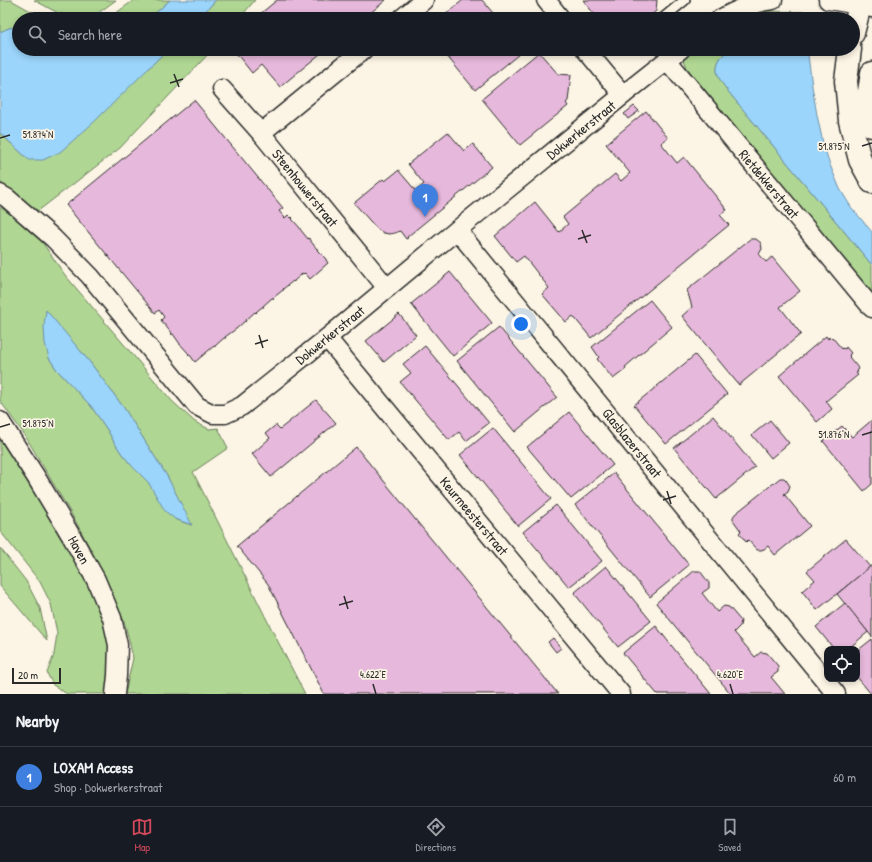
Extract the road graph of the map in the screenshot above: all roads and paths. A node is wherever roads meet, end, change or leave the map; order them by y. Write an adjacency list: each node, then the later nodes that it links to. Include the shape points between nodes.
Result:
1 (424, 0): 7 (street)
2 (546, 0): 8 (street)
3 (685, 0): 9 (lane)
4 (773, 0): 10 (street)
5 (828, 0): 6 (street)
6 (865, 4): 11 (street)
7 (409, 12)
8 (555, 12)
9 (670, 12)
10 (734, 12)
11 (860, 16)
12 (355, 56): 21 (street)
13 (592, 56): 19 (street)
14 (671, 56): 16 (street, Dokwerkerstraat)
15 (849, 56): 22 (street, via 846,81 850,121 860,160)
16 (666, 60): 19 (street, Dokwerkerstraat); 26 (street, Rietdekkerstraat)
17 (872, 72): 20 (street, via 868,98)
18 (222, 89): 21 (street, Steenhouwerstraat)
19 (623, 95): 24 (street, Dokwerkerstraat)
20 (872, 126)
21 (261, 133): 25 (street, Steenhouwerstraat)
22 (872, 182)
23 (0, 194): 27 (street, Dokwerkerstraat, via 53,238 84,270 197,406 213,414 225,414 242,406)
24 (457, 230): 25 (street, Dokwerkerstraat); 31 (street, Glasblazerstraat)
25 (387, 288): 27 (street, Dokwerkerstraat)
26 (872, 308)
27 (327, 338): 30 (street, Keurmeesterstraat)
28 (0, 421): 29 (street, Haven, via 36,476 96,580 112,618 118,645)
29 (115, 694)
30 (621, 694)
31 (836, 694)

